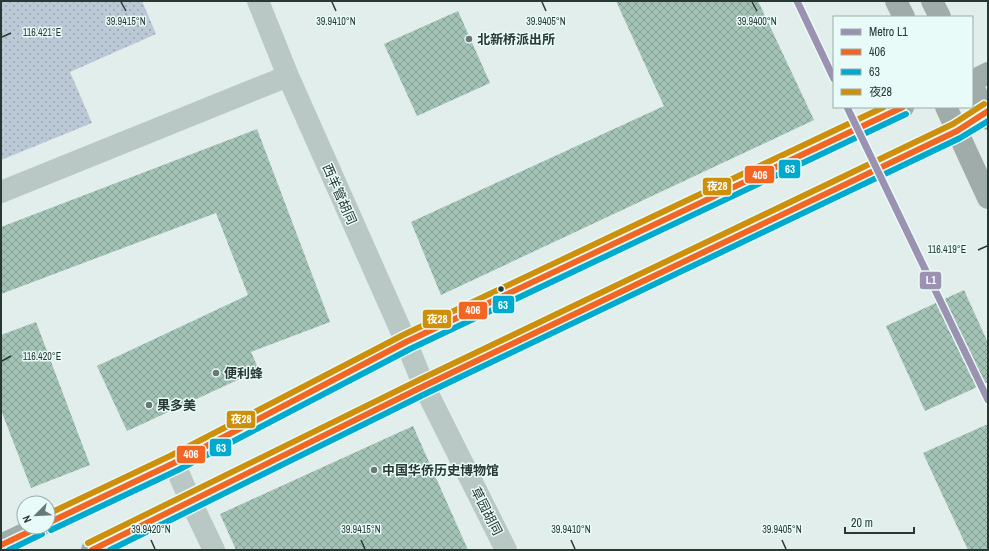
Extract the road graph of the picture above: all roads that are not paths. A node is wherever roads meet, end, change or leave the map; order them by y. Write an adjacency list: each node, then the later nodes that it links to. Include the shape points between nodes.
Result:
1 (258, 1): 7 (street, 西羊管胡同)
2 (896, 1): 4 (main road)
3 (932, 1): 5 (main road)
4 (904, 16)
5 (940, 16)
6 (988, 73): 8 (main road)
7 (288, 76): 12 (street); 14 (street, 西羊管胡同)
8 (982, 100): 11 (main road)
9 (901, 108): 14 (main road)
10 (946, 108): 11 (main road)
11 (957, 131): 13 (main road); 15 (main road)
12 (1, 192)
13 (988, 198)
14 (406, 342): 15 (street, 西羊管胡同); 16 (main road)
15 (424, 386): 17 (main road); 23 (street, 草园胡同)
16 (174, 463): 17 (street); 18 (main road)
17 (191, 502): 21 (main road); 22 (street)
18 (56, 519)
19 (22, 535): 20 (main road)
20 (1, 545)
21 (92, 550)
22 (214, 550)
23 (506, 550)

